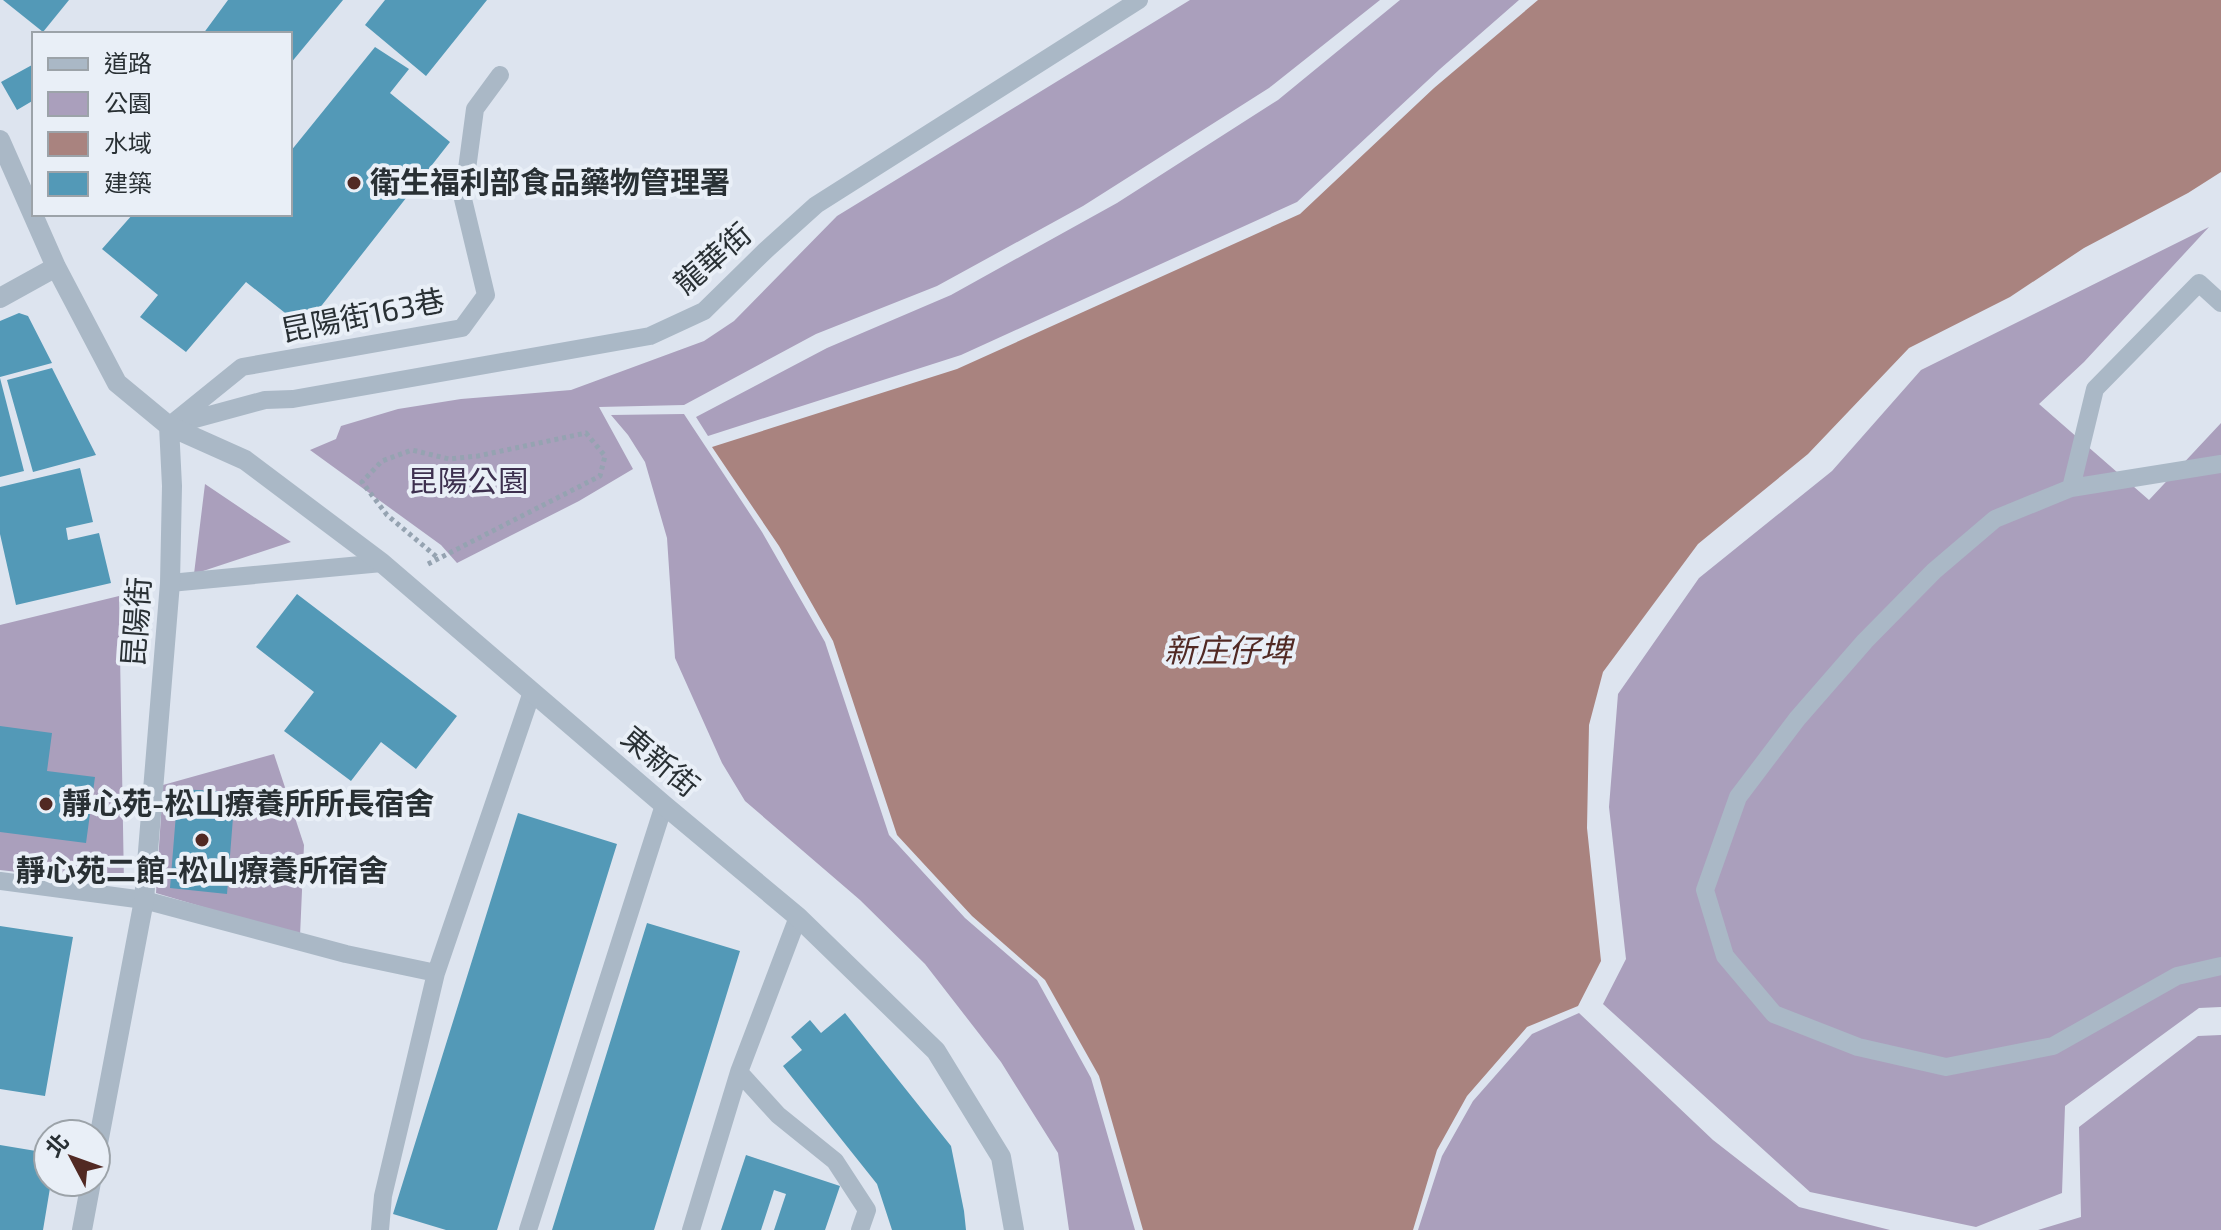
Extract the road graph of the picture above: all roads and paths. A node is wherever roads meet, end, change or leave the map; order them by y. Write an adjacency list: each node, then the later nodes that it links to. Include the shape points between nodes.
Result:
1 (1139, 0): 9 (lane, 龍華街, via 816,205 704,311 650,336 265,400)
2 (500, 75): 9 (lane, 昆陽街163巷, via 475,109 463,199 486,295 462,328 242,367)
3 (0, 140): 4 (street)
4 (32, 213)
5 (34, 216): 6 (street)
6 (56, 267): 7 (street); 9 (street, via 117,383)
7 (0, 298)
8 (2221, 303): 11 (lane, via 2199,283 2095,389)
9 (169, 426): 13 (street, 東新街, via 245,460); 15 (street, 昆陽街)
10 (2221, 464): 11 (lane)
11 (2071, 488): 21 (lane, via 1995,519 1934,571 1797,719 1738,797 1705,890 1725,956 1774,1014 1858,1047 1946,1067 2053,1046 2177,976)
12 (438, 558): 12 (path, via 387,515 362,482 382,461 412,450 449,459 478,456 586,433 605,456 600,476); 14 (path)
13 (382, 563): 14 (street, 東新街); 15 (lane)
14 (399, 579): 16 (street, 東新街)
15 (170, 583): 19 (street, 昆陽街)
16 (532, 692): 17 (street, 東新街); 22 (lane)
17 (664, 805): 20 (street, 東新街); 28 (lane)
18 (0, 881): 19 (lane)
19 (144, 900): 22 (lane); 24 (street, 昆陽街)
20 (798, 917): 23 (lane); 31 (street, 東新街, via 936,1051 1001,1157)
21 (2221, 966)
22 (436, 973): 27 (lane, via 383,1196)
23 (739, 1072): 29 (lane); 30 (lane, via 778,1115 835,1161 867,1210)
24 (103, 1118)
25 (88, 1198): 26 (street)
26 (82, 1230)
27 (380, 1230)
28 (528, 1230)
29 (691, 1230)
30 (860, 1230)
31 (1014, 1230)

